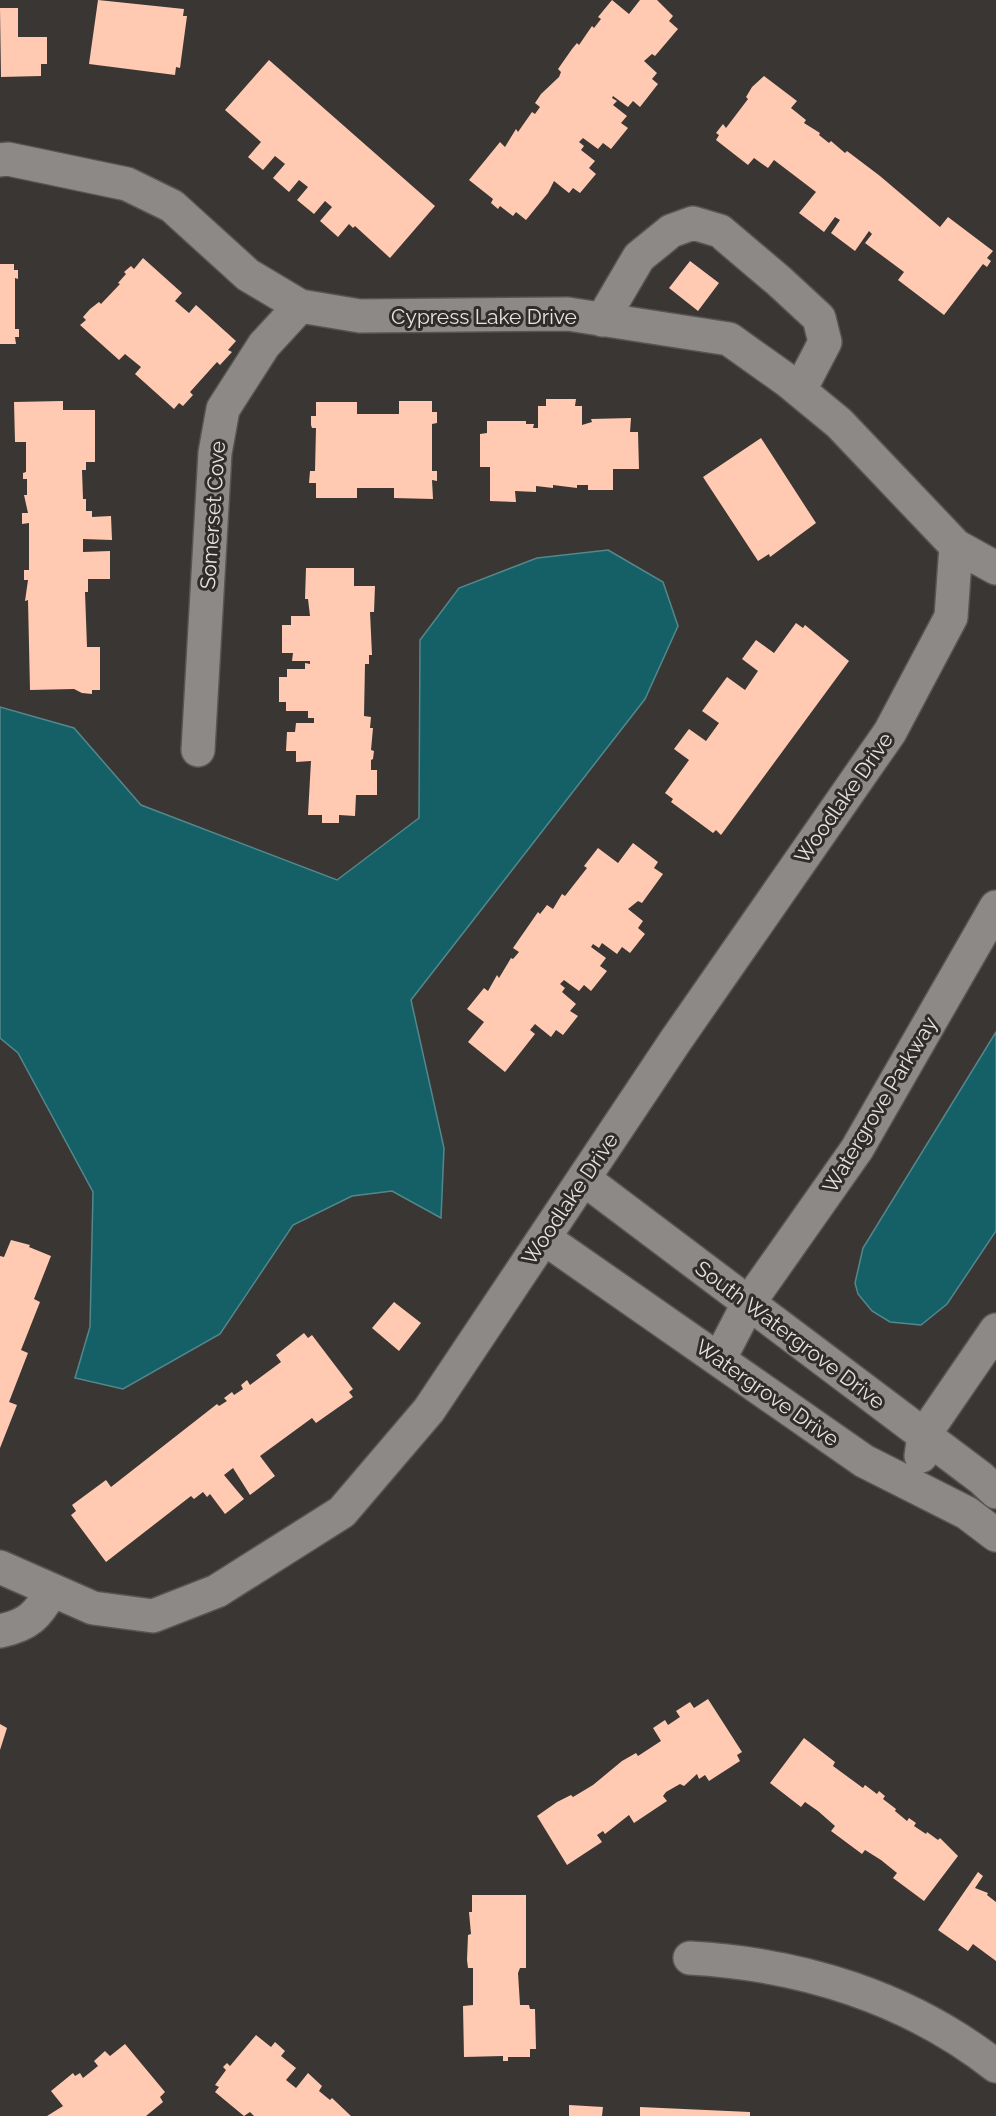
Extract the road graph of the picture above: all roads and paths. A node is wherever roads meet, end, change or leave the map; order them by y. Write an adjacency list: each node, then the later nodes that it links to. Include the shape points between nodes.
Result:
1 (0, 160): 2 (street, Cypress Lake Drive, via 127,184 154,197 172,206 248,275)
2 (300, 306): 3 (street, Cypress Lake Drive, via 360,316 568,314); 7 (street, Somerset Cove, via 264,345 223,409 215,453)
3 (602, 320): 4 (street, Cypress Lake Drive, via 729,339); 4 (street, via 639,257 671,231 693,223 720,231 819,318 825,342)
4 (800, 390): 5 (street, Cypress Lake Drive, via 839,423)
5 (956, 546): 6 (street, Cypress Lake Drive); 9 (street, Woodlake Drive, via 951,617 890,732)
6 (996, 568)
7 (198, 750)
8 (996, 907): 11 (street, Watergrove Parkway, via 857,1149)
9 (584, 1179): 10 (street, Woodlake Drive); 11 (street, South Watergrove Drive)
10 (544, 1238): 13 (street, Watergrove Drive); 19 (street, Woodlake Drive, via 429,1410 342,1512 217,1591 153,1616 93,1608)
11 (748, 1304): 13 (street, Watergrove Parkway); 14 (street, South Watergrove Drive)
12 (996, 1330): 14 (street)
13 (719, 1360): 15 (street, Watergrove Drive, via 864,1461)
14 (924, 1435): 15 (street); 16 (street, South Watergrove Drive)
15 (916, 1487): 17 (street, Watergrove Drive, via 967,1513)
16 (996, 1492)
17 (996, 1535)
18 (0, 1567): 19 (street, Woodlake Drive)
19 (52, 1590): 20 (street, via 39,1614 19,1626)
20 (0, 1631)
21 (690, 1958): 22 (street, via 773,1967 851,1988 924,2018)
22 (996, 2066)

